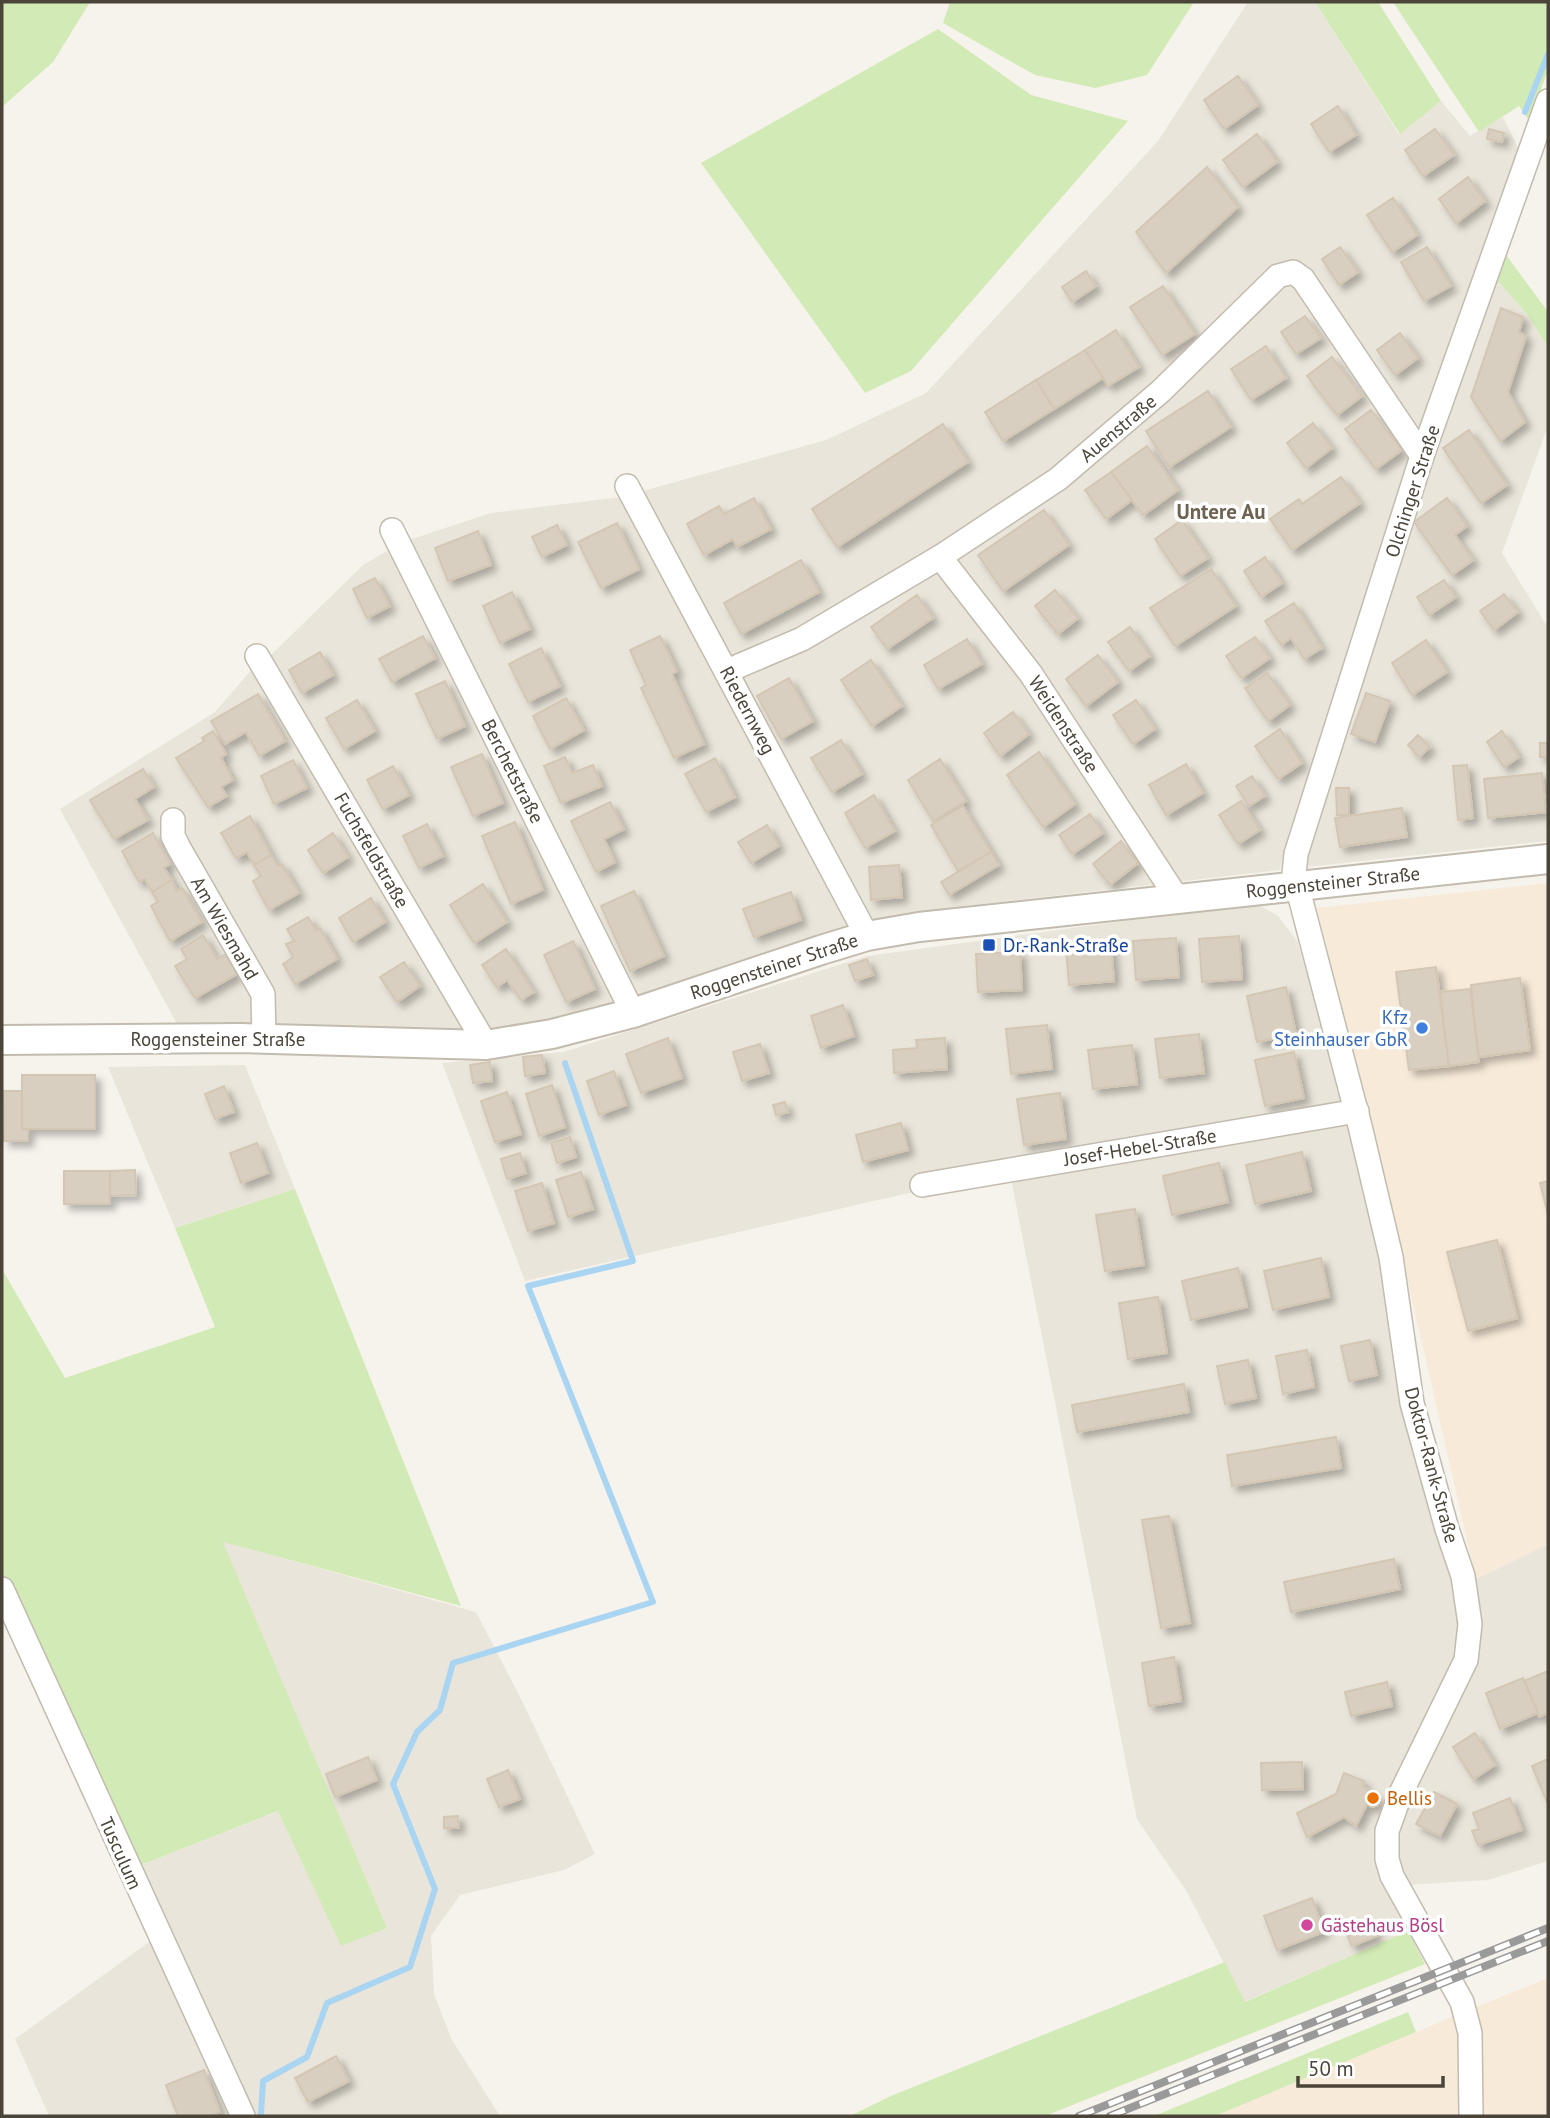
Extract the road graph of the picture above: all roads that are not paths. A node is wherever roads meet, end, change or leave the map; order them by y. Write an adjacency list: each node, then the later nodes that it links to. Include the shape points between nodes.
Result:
1 (1548, 102): 2 (street, Olchinger Straße)
2 (1422, 456): 5 (street, Auenstraße, via 1303,279 1293,272 1278,276 1161,391 1058,479); 10 (street, Olchinger Straße, via 1296,854)
3 (627, 486): 7 (street, Riedernweg)
4 (392, 530): 13 (street, Berchetstraße)
5 (940, 557): 7 (street, Auenstraße, via 802,639); 11 (street, Weidenstraße, via 1031,674)
6 (257, 656): 16 (street, Fuchsfeldstraße)
7 (727, 671): 12 (street, Riedernweg)
8 (173, 820): 14 (street, Am Wiesmahd, via 179,848 263,993)
9 (1548, 859): 10 (street, Roggensteiner Straße)
10 (1296, 886): 11 (street, Roggensteiner Straße); 17 (street, Doktor-Rank-Straße)
11 (1177, 898): 12 (street, Roggensteiner Straße)
12 (867, 936): 13 (street, Roggensteiner Straße)
13 (633, 1013): 16 (street, Roggensteiner Straße)
14 (264, 1038): 15 (street, Roggensteiner Straße); 16 (street, Roggensteiner Straße)
15 (2, 1040)
16 (486, 1045)
17 (1357, 1111): 18 (street, Josef-Hebel-Straße); 21 (street, Doktor-Rank-Straße, via 1391,1257 1412,1403 1463,1576 1469,1624 1466,1660 1387,1831 1387,1859 1462,2002 1470,2033)
18 (922, 1185)
19 (2, 1589): 20 (street, Tusculum)
20 (243, 2116)
21 (1471, 2116)

